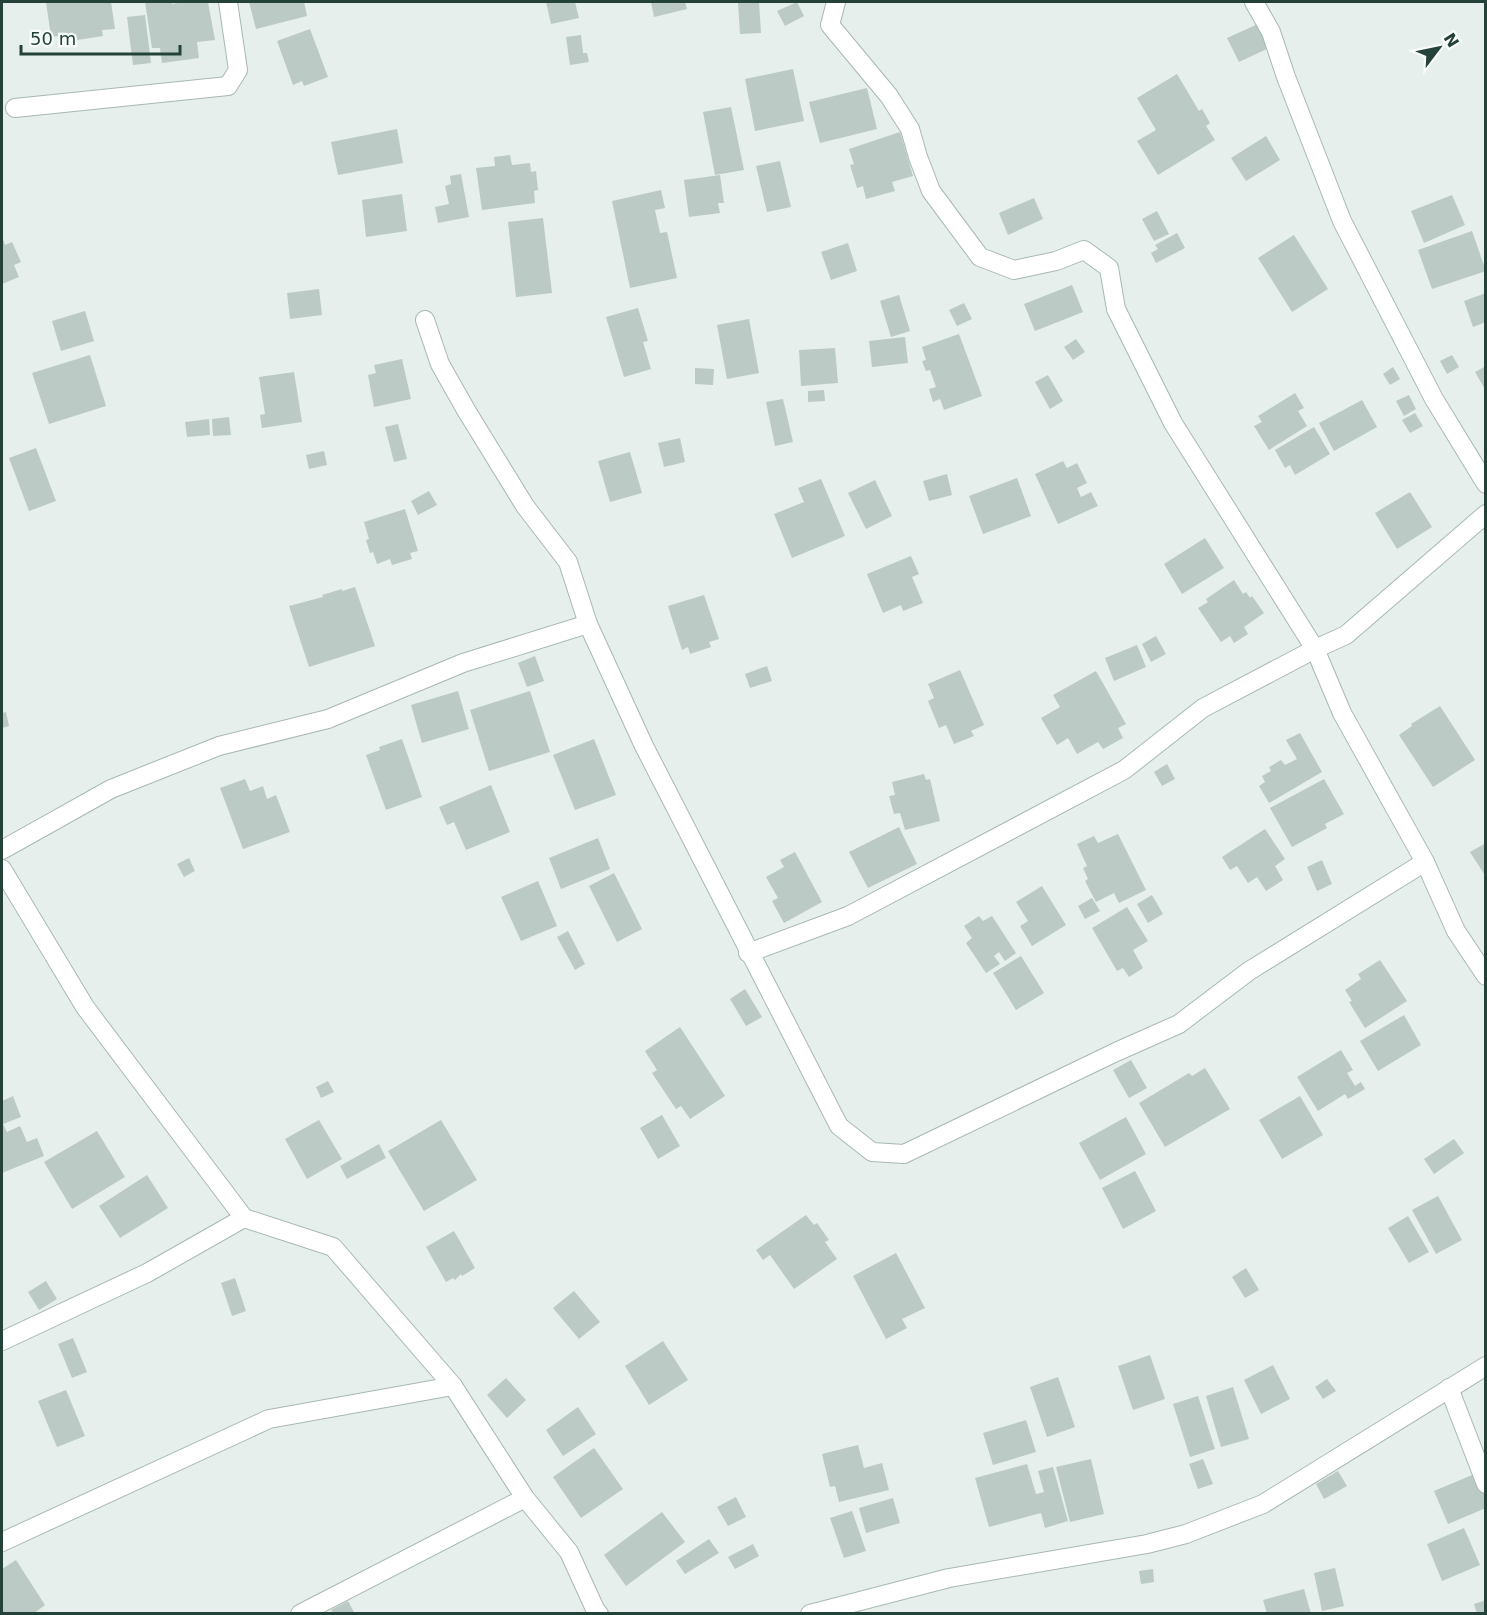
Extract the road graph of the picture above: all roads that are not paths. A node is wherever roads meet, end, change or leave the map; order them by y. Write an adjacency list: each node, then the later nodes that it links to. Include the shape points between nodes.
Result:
1 (228, 2): 4 (street, via 238,70 228,86)
2 (836, 2): 9 (street, via 830,25 889,96 910,129 931,191 980,257 1014,270 1084,250 1109,268 1116,309 1173,423)
3 (1254, 2): 6 (street, via 1271,32 1342,221 1434,399)
4 (15, 108)
5 (425, 320): 8 (street, via 440,364 466,410 525,506 568,562)
6 (1485, 484)
7 (1485, 514): 9 (street, via 1346,635)
8 (588, 624): 10 (street, via 463,663 328,719 219,746 111,789); 13 (street)
9 (1315, 649): 11 (street, via 1342,713); 13 (street, via 1203,708 1124,770 848,916)
10 (2, 850)
11 (1425, 862): 13 (street, via 1249,971 1179,1024 904,1154 872,1152 838,1126); 14 (street, via 1456,931)
12 (2, 869): 15 (street, via 85,1007)
13 (748, 953)
14 (1485, 976)
15 (244, 1218): 16 (street, via 147,1273); 18 (street, via 333,1247)
16 (2, 1341)
17 (1485, 1366): 19 (street)
18 (453, 1386): 21 (street); 22 (street, via 269,1419)
19 (1449, 1388): 20 (street); 25 (street, via 1263,1504 1186,1534 949,1578)
20 (1485, 1484)
21 (525, 1498): 23 (street); 24 (street, via 569,1552)
22 (2, 1542)
23 (300, 1614)
24 (599, 1614)
25 (810, 1614)

